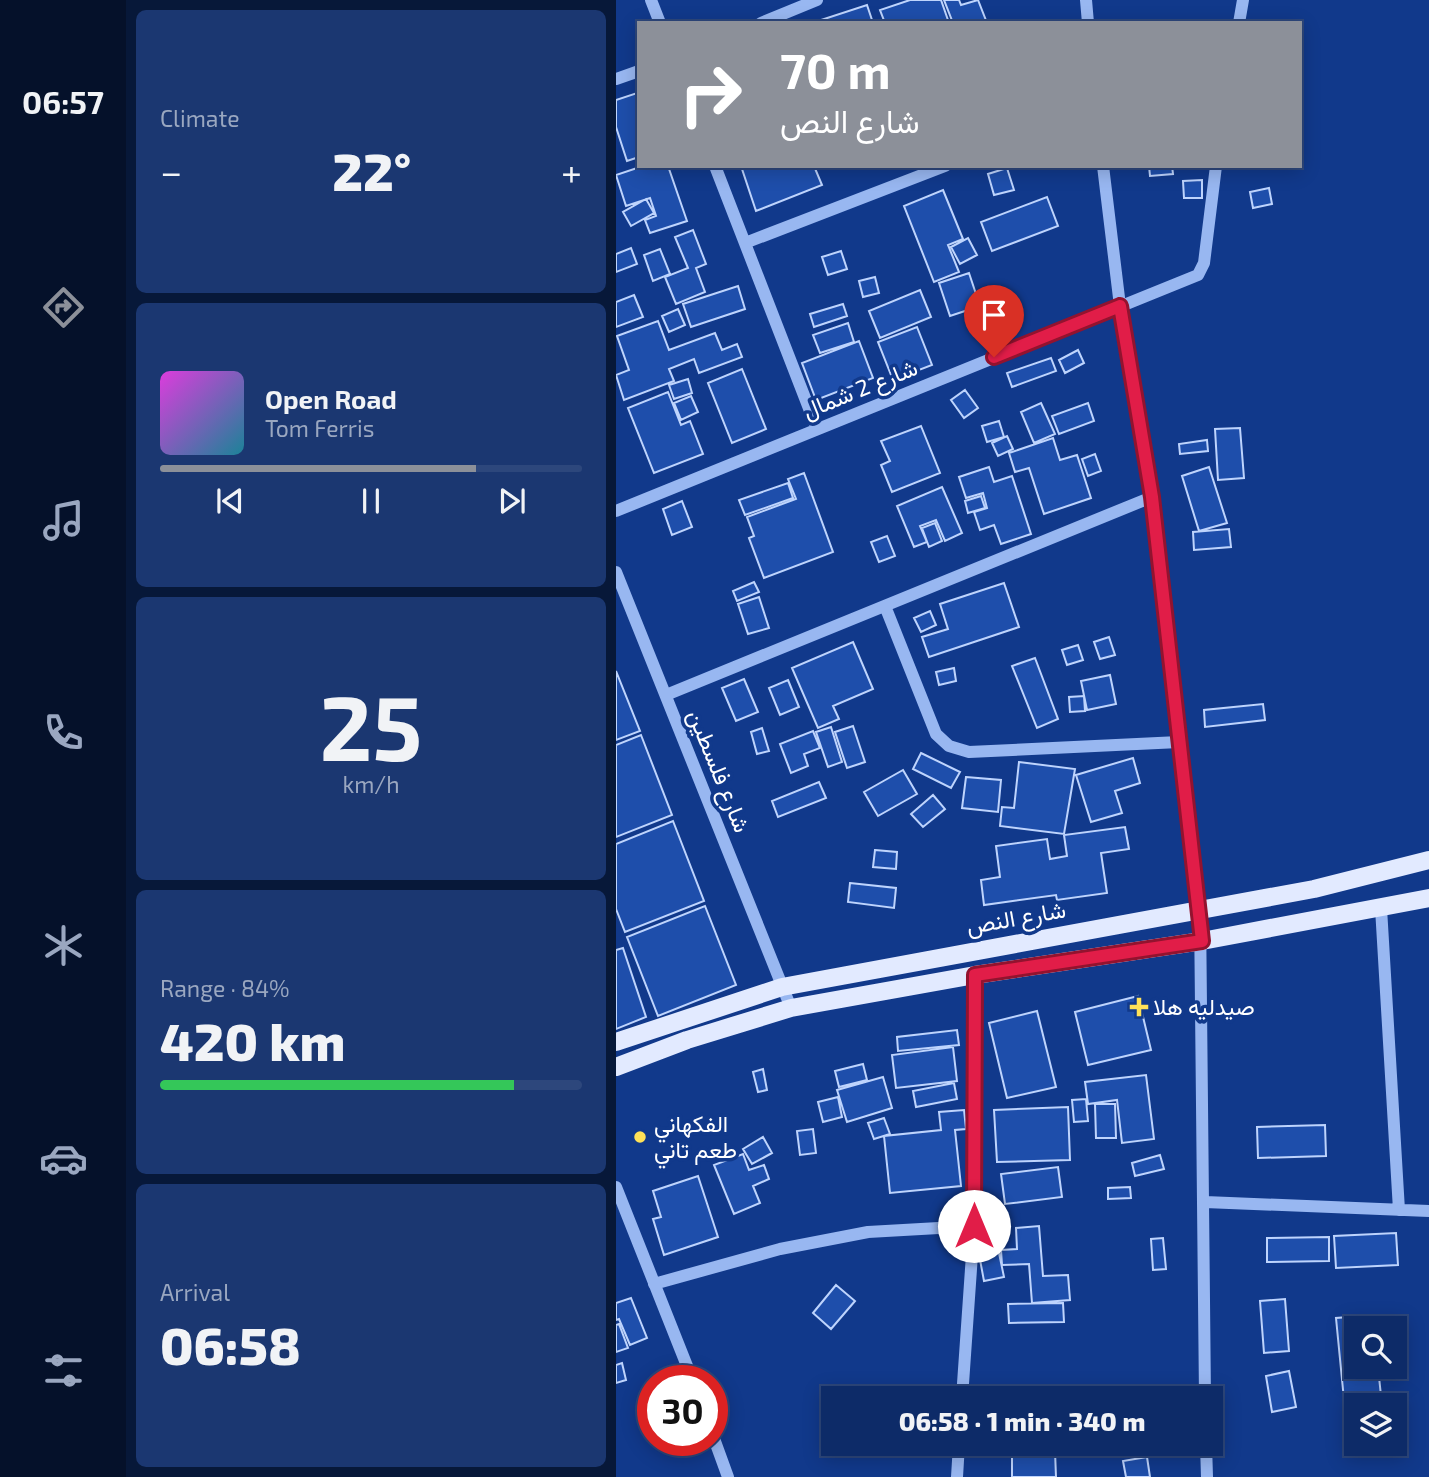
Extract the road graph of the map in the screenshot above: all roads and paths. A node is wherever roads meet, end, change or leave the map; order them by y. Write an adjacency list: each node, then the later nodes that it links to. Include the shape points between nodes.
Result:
1 (651, 0): 5 (street)
2 (817, 0): 6 (street)
3 (1086, 0): 7 (street)
4 (1243, 0): 8 (street)
5 (659, 21)
6 (766, 21)
7 (1088, 21)
8 (1239, 21)
9 (637, 72): 10 (street)
10 (616, 79)
11 (716, 168): 15 (street)
12 (940, 168): 15 (street)
13 (1103, 168): 16 (street)
14 (1216, 168): 16 (street, شارع 2 شمال, via 1204,263 1198,275)
15 (745, 243): 17 (street)
16 (1120, 306): 17 (street, شارع 2 شمال); 18 (street)
17 (817, 429): 19 (street, شارع 2 شمال)
18 (1152, 497): 21 (street); 23 (street)
19 (616, 511)
20 (616, 572): 22 (street, شارع فلسطين)
21 (885, 606): 22 (street); 23 (street, via 936,734 949,747 969,752)
22 (666, 695): 30 (street, شارع فلسطين)
23 (1179, 742): 27 (street)
24 (1429, 860): 27 (main road, شارع النص, via 1314,889)
25 (1429, 898): 26 (main road)
26 (1381, 908): 28 (main road); 36 (street)
27 (1200, 909): 28 (street); 30 (main road, شارع النص)
28 (1202, 941): 29 (main road); 35 (street)
29 (975, 975): 31 (main road); 38 (street)
30 (782, 987): 31 (street, شارع فلسطين); 32 (main road, شارع النص)
31 (791, 1008): 33 (main road)
32 (616, 1042)
33 (616, 1067)
34 (616, 1187): 39 (street)
35 (1205, 1202): 36 (street); 42 (street)
36 (1399, 1210): 37 (street)
37 (1429, 1211)
38 (974, 1226): 39 (street, via 856,1234 780,1249); 41 (street)
39 (654, 1284): 40 (street)
40 (687, 1365)
41 (963, 1386)
42 (1205, 1386)
43 (720, 1456): 46 (street)
44 (958, 1456): 47 (street)
45 (1206, 1456): 48 (street)
46 (728, 1477)
47 (957, 1477)
48 (1207, 1477)

